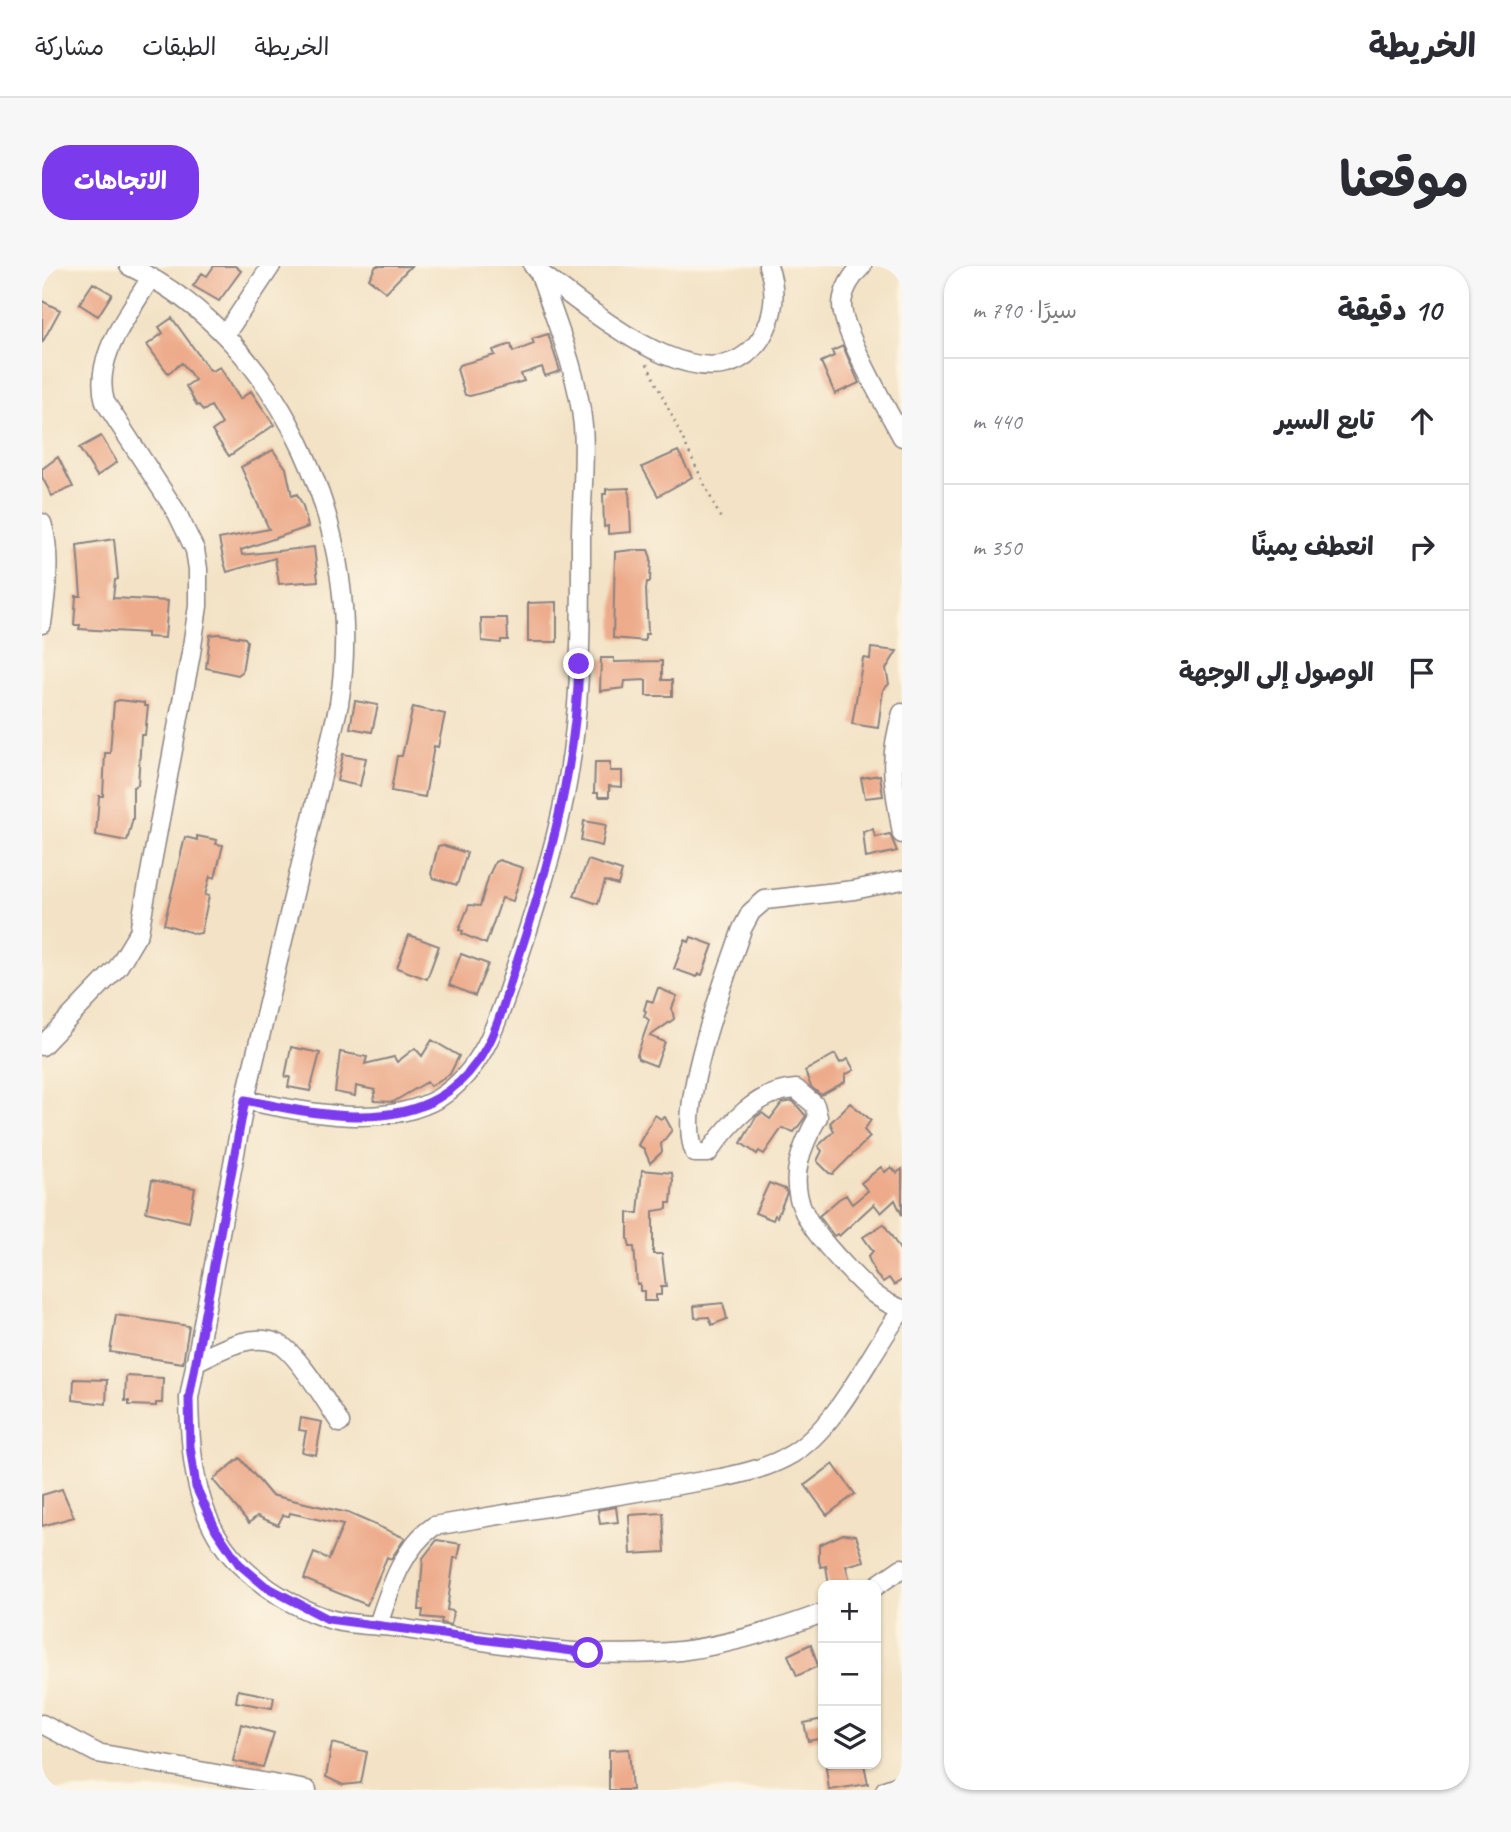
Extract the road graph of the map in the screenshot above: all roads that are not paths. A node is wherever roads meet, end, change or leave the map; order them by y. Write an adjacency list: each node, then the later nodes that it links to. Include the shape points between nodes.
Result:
1 (129, 266): 6 (street)
2 (271, 266): 7 (street)
3 (768, 266): 5 (street, via 775,288 765,332 751,354 736,363 712,367 684,362 636,340)
4 (862, 266): 8 (street, via 846,287 842,310)
5 (536, 269): 15 (street, via 571,369 583,427 578,686 562,809 494,1031 478,1062 458,1083 420,1107 383,1115 350,1114)
6 (151, 277): 7 (street); 14 (street, via 107,352 100,372 101,388 104,402 177,513 195,550 198,606 139,932 118,967)
7 (225, 335): 15 (street, via 278,403 305,458 337,550 346,637 339,704)
8 (902, 437)
9 (42, 523): 10 (street, via 47,568)
10 (42, 624)
11 (902, 713): 12 (street, via 891,747 891,766)
12 (902, 834)
13 (902, 880): 16 (street, via 765,900 751,912 701,1055 692,1139 695,1153 708,1153 754,1104 781,1089 796,1088 815,1105 818,1117 796,1166 805,1217 871,1292)
14 (42, 1046)
15 (245, 1100): 17 (street)
16 (902, 1309): 22 (street, via 831,1416 791,1455 754,1471 721,1478 434,1526 421,1535 402,1563)
17 (195, 1362): 18 (street, via 234,1344 255,1340 278,1343 290,1352); 22 (street, via 189,1398 196,1487 216,1530 239,1564 265,1586 328,1619)
18 (340, 1423)
19 (902, 1568): 20 (street)
20 (881, 1583)
21 (818, 1615): 22 (street, via 713,1646 614,1655)
22 (378, 1625)
23 (42, 1724): 25 (street, via 97,1753)
24 (902, 1784): 26 (street)
25 (297, 1789)
26 (885, 1790)

